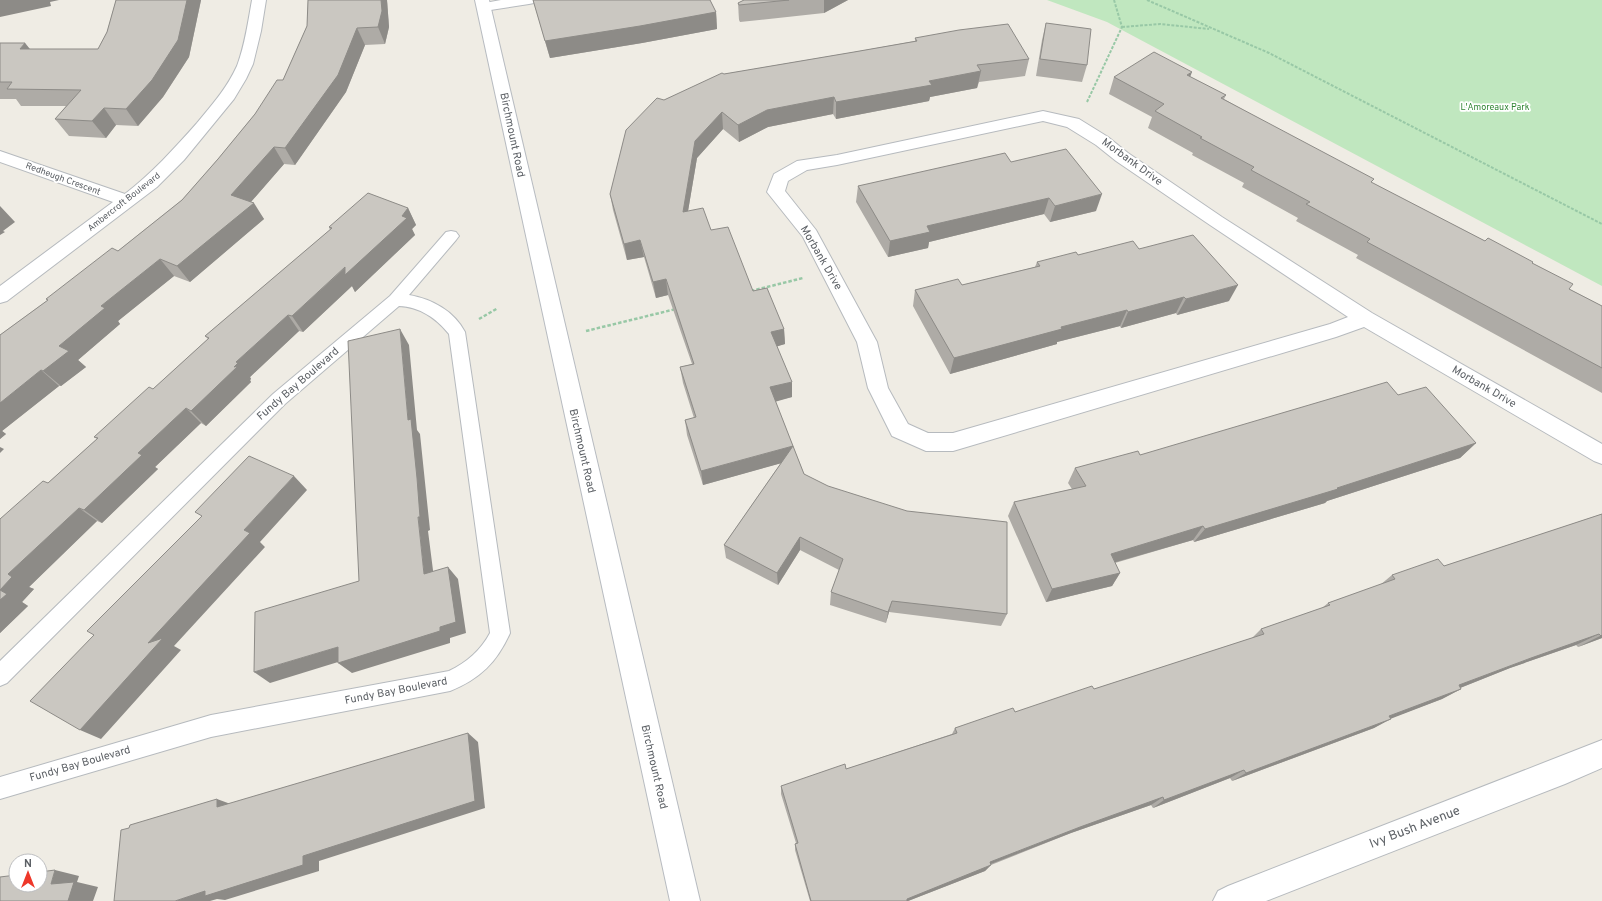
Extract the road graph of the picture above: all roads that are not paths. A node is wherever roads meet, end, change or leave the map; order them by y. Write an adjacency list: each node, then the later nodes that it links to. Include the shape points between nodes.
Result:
1 (259, 0): 5 (street, Ambercroft Boulevard, via 245,64 228,96 178,156 151,183)
2 (529, 0): 3 (street)
3 (483, 3): 14 (street, Birchmount Road)
4 (0, 156): 5 (street, Redheugh Crescent)
5 (127, 201): 7 (street, Ambercroft Boulevard)
6 (451, 236): 8 (lane, Fundy Bay Boulevard)
7 (0, 296)
8 (396, 300): 11 (lane, Fundy Bay Boulevard, via 279,399); 13 (lane, Fundy Bay Boulevard, via 408,300 429,308 446,318 457,332 500,633 482,662 465,675 450,681 211,726)
9 (1365, 318): 9 (street, Morbank Drive, via 1216,221 1122,157 1102,140 1069,121 1043,116 803,165 780,178 776,192 810,234 867,342 878,388 900,430 926,442 954,442 1336,330); 10 (street, Morbank Drive)
10 (1602, 456)
11 (0, 676)
12 (1602, 754): 15 (street, Ivy Bush Avenue)
13 (0, 788)
14 (685, 901)
15 (1228, 901)

